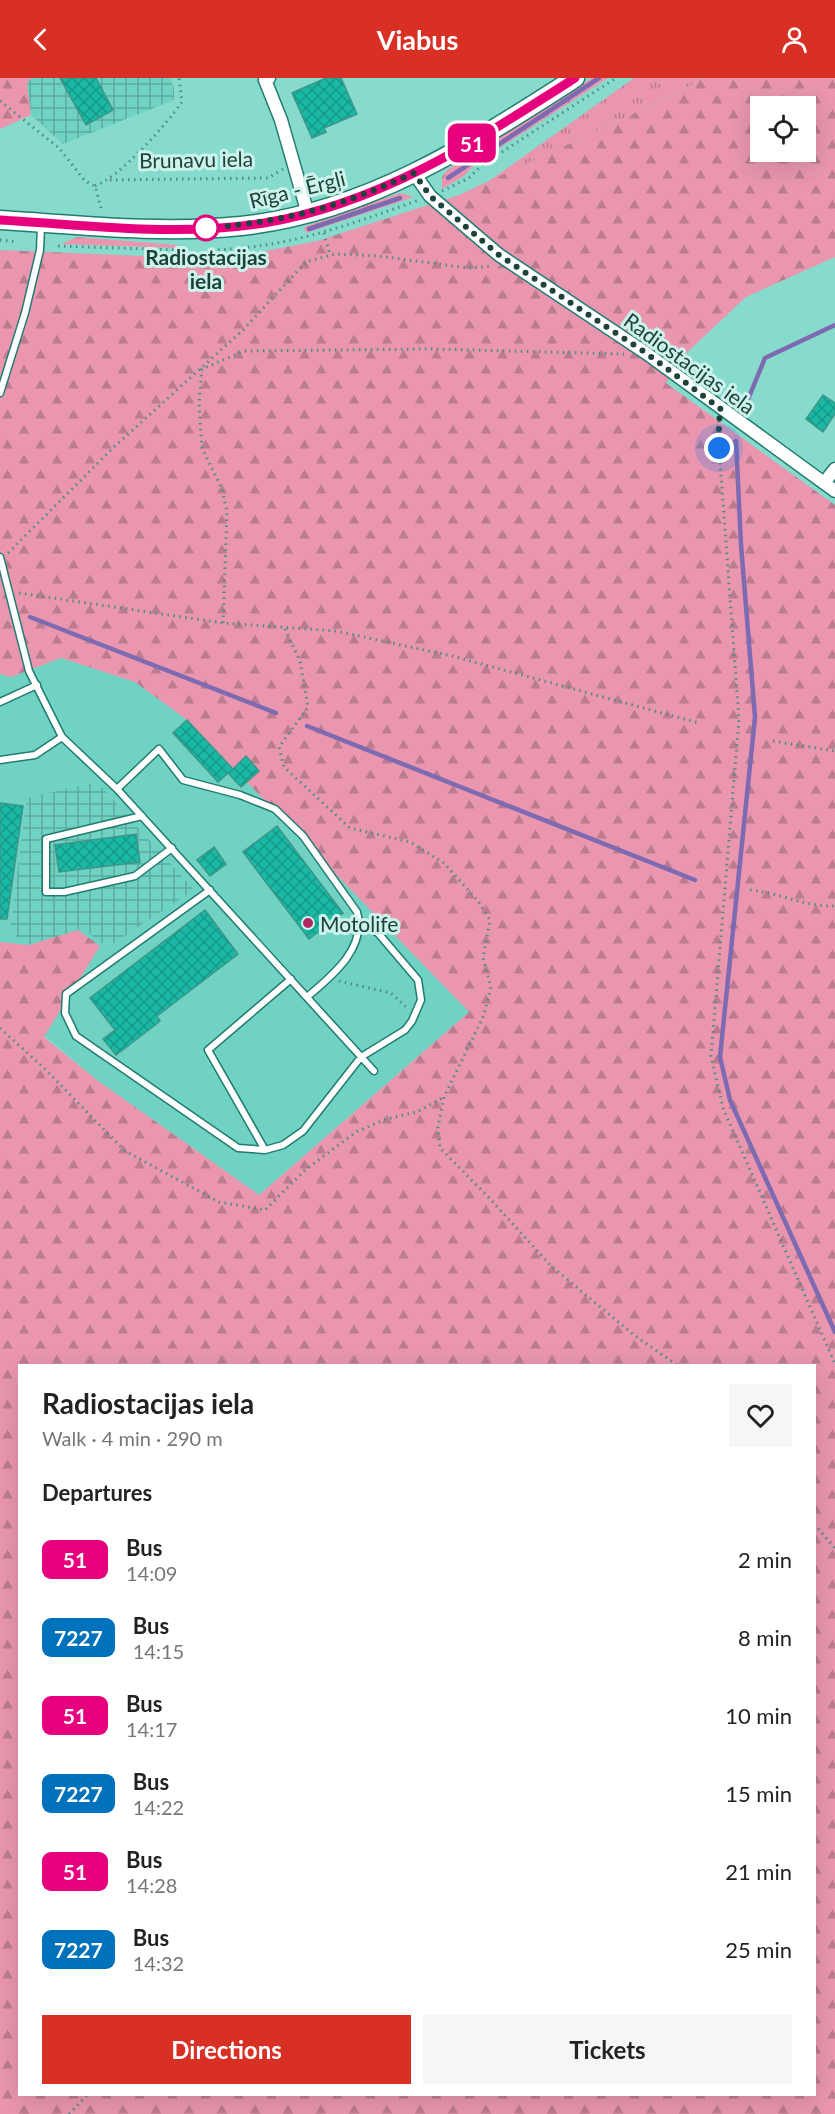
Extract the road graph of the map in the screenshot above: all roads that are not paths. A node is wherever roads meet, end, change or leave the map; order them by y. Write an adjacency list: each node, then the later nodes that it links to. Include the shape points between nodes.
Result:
1 (575, 78): 3 (main road, Rīga - Ērgļi, via 481,138)
2 (266, 79): 4 (street)
3 (414, 173): 4 (main road, Rīga - Ērgļi); 9 (street, Radiostacijas iela, via 430,196 504,259 646,353)
4 (308, 214): 6 (main road, Rīga - Ērgļi, via 212,228)
5 (0, 220): 6 (main road, Rīga - Ērgļi)
6 (42, 222): 7 (lane, via 25,313)
7 (0, 393)
8 (835, 469): 9 (street)
9 (824, 483): 10 (street, Radiostacijas iela)
10 (835, 491)
11 (0, 558): 12 (lane, via 29,671)
12 (37, 685): 13 (lane); 14 (lane)
13 (0, 702)
14 (62, 737): 15 (lane, via 35,755); 16 (lane)
15 (0, 762)
16 (117, 789): 17 (lane); 20 (lane, via 159,749 183,780 275,809 303,836 357,912)
17 (142, 816): 18 (lane); 18 (lane, via 46,839 46,892 64,892 135,876)
18 (172, 848): 19 (lane)
19 (210, 890): 21 (lane); 25 (lane, via 66,994 65,1013 76,1036 238,1148)
20 (361, 924): 22 (lane, via 356,945 329,979); 23 (lane, via 378,933 418,980 421,1000 405,1030)
21 (291, 980): 22 (lane); 25 (lane, via 208,1050)
22 (307, 998): 23 (lane)
23 (361, 1057): 24 (lane); 25 (lane, via 303,1131 283,1145)
24 (374, 1071)
25 (265, 1150)

